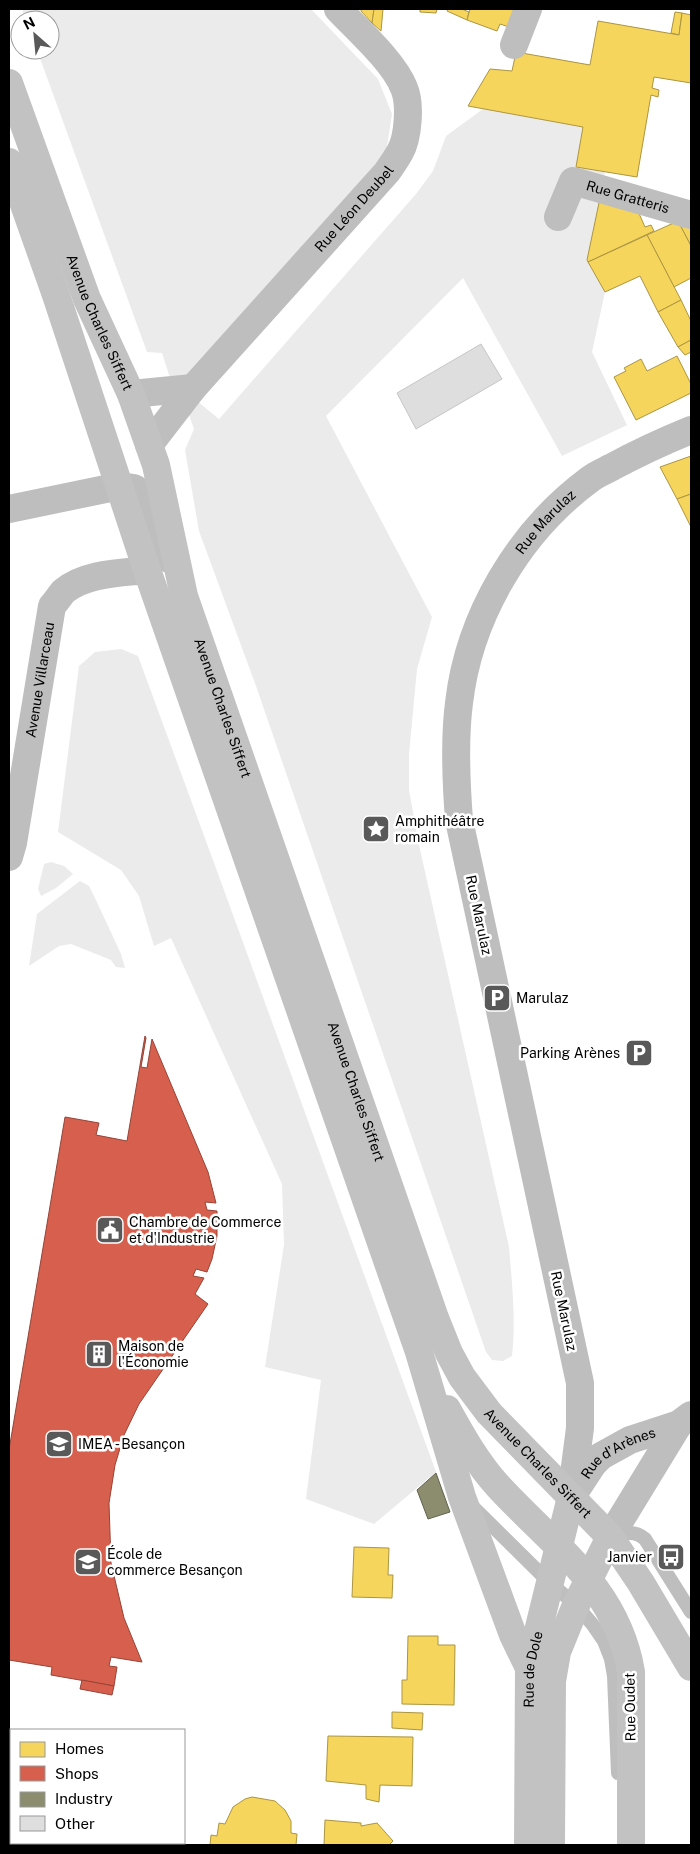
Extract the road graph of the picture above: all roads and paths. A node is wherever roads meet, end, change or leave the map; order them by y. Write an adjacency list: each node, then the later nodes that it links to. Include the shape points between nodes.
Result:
1 (338, 9): 8 (street, Rue Léon Deubel, via 392,68 404,89 408,105 407,126 401,151 387,172)
2 (528, 9): 3 (street)
3 (514, 45)
4 (9, 83): 9 (main road, Avenue Charles Siffert, via 87,299)
5 (9, 162): 12 (main road, Avenue Charles Siffert)
6 (691, 215): 7 (street, Rue Gratteris, via 574,181)
7 (558, 217)
8 (193, 388): 9 (street); 11 (street, Rue Léon Deubel)
9 (131, 394): 11 (main road, Avenue Charles Siffert)
10 (691, 430): 20 (street, Rue Marulaz, via 643,450 590,478 529,537 505,571 490,600 466,662 458,703 455,774 459,820 580,1383 580,1428)
11 (149, 445): 15 (main road, Avenue Charles Siffert)
12 (120, 486): 13 (street); 14 (main road, Avenue Charles Siffert); 15 (street, Avenue Charles Siffert, via 134,488 142,494)
13 (9, 509)
14 (147, 570): 16 (street, Avenue Villarceau, via 78,583 64,591 52,606); 17 (main road, Avenue Charles Siffert)
15 (184, 596): 20 (main road, Avenue Charles Siffert, via 449,1353 488,1413)
16 (9, 857)
17 (419, 1352): 19 (main road, Avenue Charles Siffert); 22 (main road, Avenue Charles Siffert, via 462,1437 483,1467)
18 (685, 1419): 20 (street, Rue d'Arènes, via 630,1440 600,1456); 21 (street, Rue d'Arènes)
19 (462, 1497): 24 (lane); 28 (main road, Avenue Charles Siffert, via 513,1635)
20 (571, 1497): 21 (main road, Avenue Charles Siffert); 22 (main road, Rue de Dole)
21 (610, 1537): 23 (main road, Rue de Dole); 26 (lane, via 629,1532 638,1533 645,1539); 27 (main road, Avenue Charles Siffert)
22 (559, 1548): 23 (main road, Avenue Charles Siffert); 24 (main road, Rue de Dole)
23 (589, 1579): 25 (main road, Rue de Dole); 32 (main road, Rue Oudet, via 615,1621 631,1672)
24 (550, 1583): 25 (lane); 28 (main road, Rue de Dole)
25 (576, 1605): 30 (main road, Rue de Dole, via 557,1652 552,1681); 31 (lane, via 604,1641 611,1659)
26 (691, 1612)
27 (691, 1667)
28 (529, 1668): 29 (main road, Rue de Dole)
29 (528, 1845)
30 (551, 1845)
31 (622, 1845)
32 (632, 1845)

